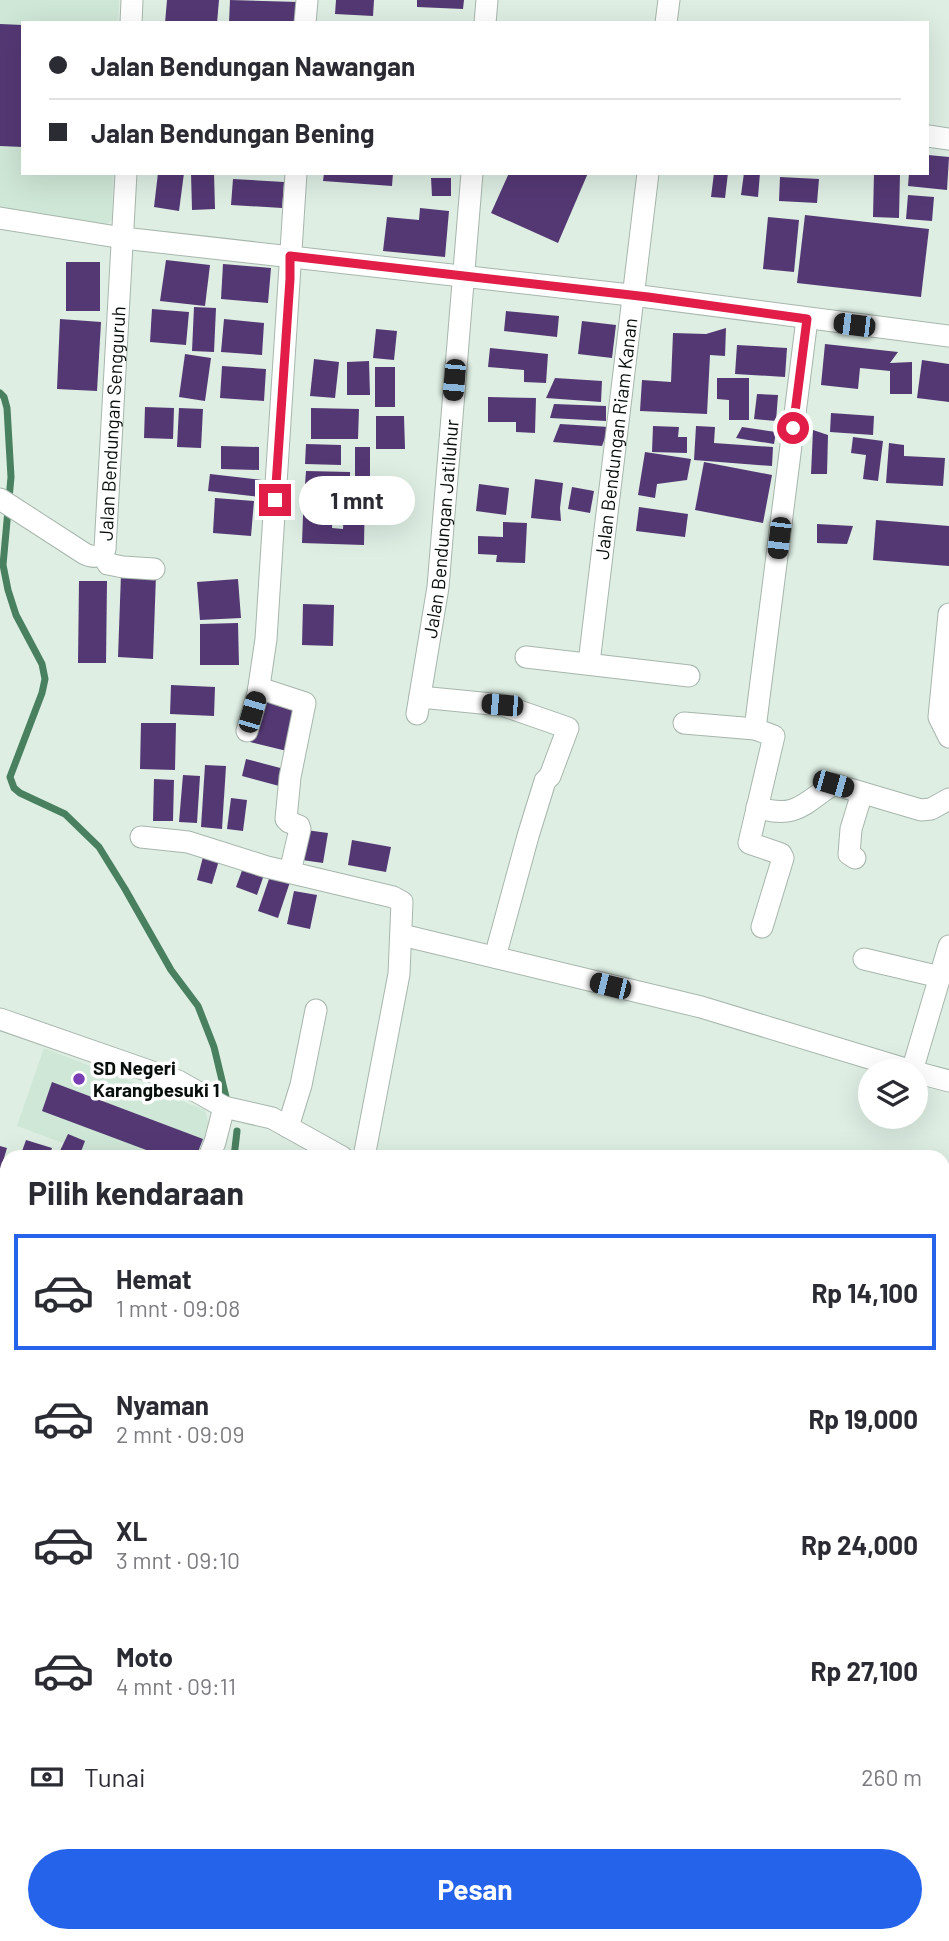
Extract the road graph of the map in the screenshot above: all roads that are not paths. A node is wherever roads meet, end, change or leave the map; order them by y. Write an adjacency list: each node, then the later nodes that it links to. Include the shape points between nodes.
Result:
1 (132, 0): 5 (street)
2 (307, 0): 6 (street)
3 (486, 0): 7 (street)
4 (669, 0): 8 (street)
5 (131, 21)
6 (305, 21)
7 (485, 21)
8 (666, 21)
9 (929, 136): 10 (street)
10 (949, 139)
11 (126, 175): 16 (street, Jalan Bendungan Sengguruh)
12 (296, 175): 17 (street)
13 (472, 175): 18 (street, Jalan Bendungan Jatiluhur)
14 (648, 175): 19 (street, Jalan Bendungan Riam Kanan)
15 (0, 218): 16 (street)
16 (123, 238): 17 (street); 23 (street, Jalan Bendungan Sengguruh)
17 (290, 256): 18 (street); 29 (street, via 267,625)
18 (462, 276): 19 (street); 43 (street, Jalan Bendungan Jatiluhur, via 438,587 418,705 502,705 569,728 545,781)
19 (635, 296): 20 (street); 27 (street, Jalan Bendungan Riam Kanan)
20 (807, 319): 21 (street); 31 (street)
21 (949, 336)
22 (8, 504): 23 (street, Jalan Bendungan Sengguruh, via 85,554)
23 (102, 554): 24 (street, via 108,564)
24 (154, 569)
25 (949, 614): 33 (street, via 939,717)
26 (526, 657): 27 (street)
27 (589, 663): 28 (street)
28 (689, 676)
29 (258, 690): 32 (street); 39 (street, via 305,703 288,795 286,819 300,829)
30 (684, 723): 31 (street)
31 (755, 729): 36 (street, via 774,736)
32 (247, 731)
33 (949, 737)
34 (862, 793): 35 (street, via 921,810); 36 (street, via 833,784 794,811 773,813); 38 (street, via 851,829 849,854)
35 (949, 799)
36 (757, 807): 40 (street, via 749,844 783,858)
37 (141, 837): 39 (street, via 188,842)
38 (855, 858)
39 (290, 872): 41 (street, via 399,900)
40 (762, 927)
41 (402, 935): 43 (street); 56 (street, via 399,974)
42 (949, 946): 45 (street)
43 (495, 957): 48 (street, via 701,1007)
44 (864, 959): 45 (street)
45 (940, 977): 49 (street)
46 (316, 1010): 53 (street, via 301,1084)
47 (0, 1019): 52 (street, via 178,1081)
48 (871, 1059)
49 (917, 1059)
50 (928, 1076): 51 (street)
51 (949, 1081)
52 (224, 1107): 53 (street); 54 (street)
53 (280, 1123): 55 (street)
54 (212, 1150)
55 (329, 1150)
56 (365, 1150)

